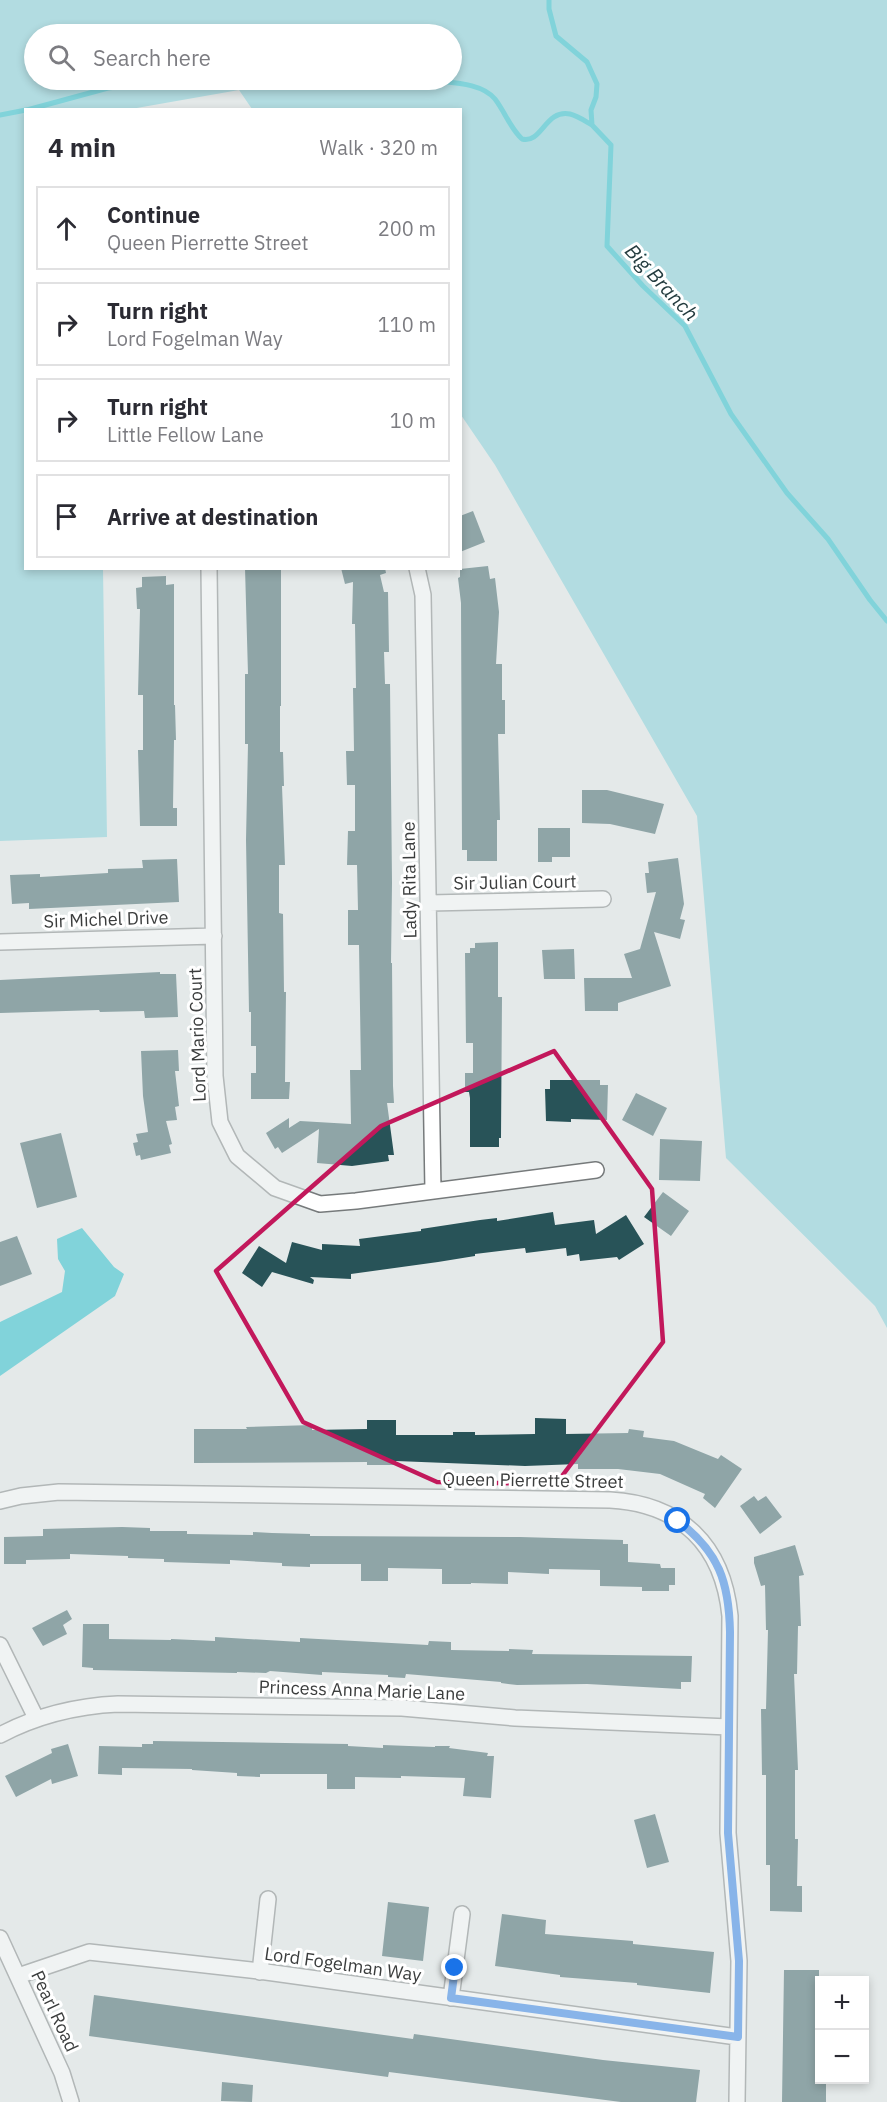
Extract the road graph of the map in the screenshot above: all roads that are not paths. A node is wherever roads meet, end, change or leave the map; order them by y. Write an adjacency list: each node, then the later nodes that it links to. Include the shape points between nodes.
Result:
1 (209, 570): 5 (street, Lord Mario Court)
2 (417, 570): 4 (street, Lady Rita Lane, via 423,595)
3 (603, 900): 4 (street, Sir Julian Court)
4 (429, 903): 8 (street, Lady Rita Lane)
5 (214, 936): 6 (street, Sir Michel Drive); 8 (street, Lord Mario Court, via 215,1076 220,1122 237,1156 275,1188 320,1204)
6 (0, 942)
7 (596, 1170): 8 (street, Lord Mario Court)
8 (432, 1191)
9 (0, 1501): 12 (street, Queen Pierrette Street, via 59,1492 610,1500 647,1505 665,1512 696,1536 710,1551 724,1578 730,1624)
10 (0, 1645): 11 (street)
11 (36, 1718): 12 (street, Princess Anna Marie Lane, via 76,1707 141,1704 402,1708 515,1718); 13 (street, Princess Anna Marie Lane)
12 (729, 1726): 20 (street, Queen Pierrette Street, via 728,1833 738,1951)
13 (0, 1735)
14 (267, 1899): 17 (street)
15 (462, 1914): 19 (street)
16 (0, 1938): 18 (street, Pearl Road)
17 (260, 1972): 18 (street, Lord Fogelman Way, via 89,1952); 19 (street, Lord Fogelman Way)
18 (18, 1976): 21 (street, Pearl Road)
19 (451, 1998): 20 (street, Lord Fogelman Way)
20 (738, 2037): 22 (street, Queen Pierrette Street)
21 (71, 2102)
22 (737, 2102)

